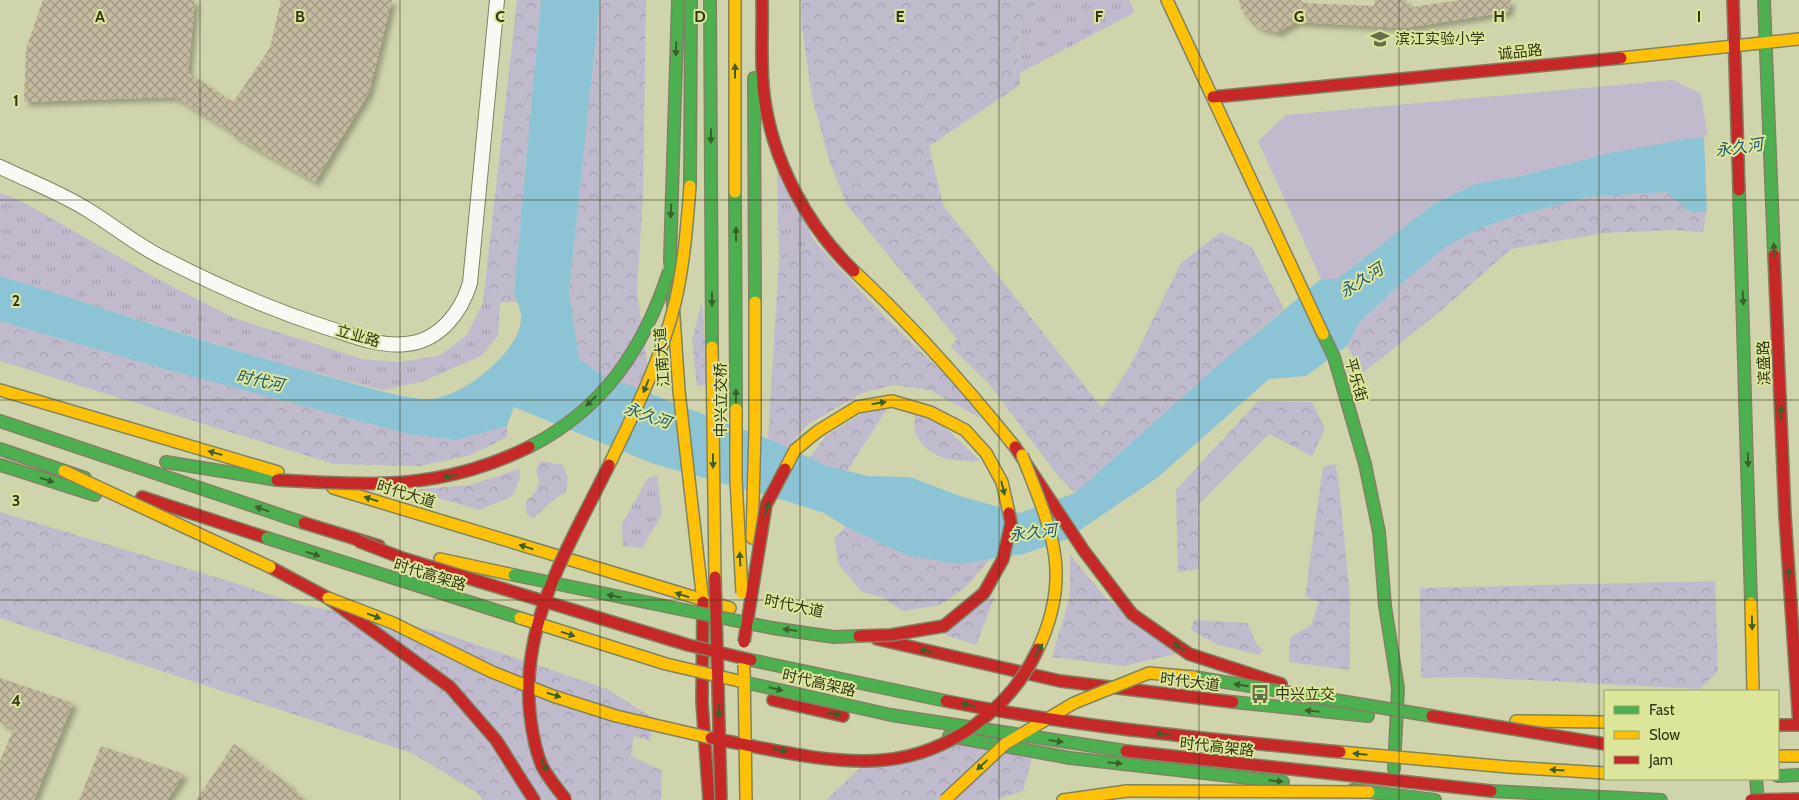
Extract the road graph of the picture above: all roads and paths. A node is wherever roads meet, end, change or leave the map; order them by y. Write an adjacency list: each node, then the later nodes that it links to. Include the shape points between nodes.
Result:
1 (497, 0): 15 (street, 立业路, via 470,283 465,301 454,317 426,338 407,344 372,342 275,310 164,259 86,209)
2 (678, 0): 25 (main road, 江南大道, one-way to 25, via 670,259 679,391)
3 (691, 0): 16 (main road)
4 (710, 0): 50 (main road, 中兴立交桥, one-way to 50, bridge)
5 (735, 0): 27 (main road, 中兴立交桥, one-way to 5, bridge, via 736,479)
6 (754, 0): 26 (main road, via 755,430)
7 (762, 0): 20 (main road, via 764,95 776,150 813,224 851,268 902,316 961,380)
8 (1167, 0): 14 (main road, 平乐街)
9 (1734, 0): 13 (main road, 滨盛路)
10 (1764, 0): 12 (main road, 滨盛路)
11 (1799, 39): 12 (main road, 诚品路)
12 (1766, 44): 13 (main road, 诚品路); 35 (main road, 滨盛路, one-way to 12, via 1785,516)
13 (1735, 47): 14 (main road, 诚品路); 29 (main road, 滨盛路, one-way to 29)
14 (1213, 97): 32 (main road, 平乐街, via 1334,357 1365,464 1379,532 1385,606 1398,688)
15 (0, 167)
16 (690, 186): 18 (main road, one-way to 18, bridge, via 677,246 660,299 637,347 612,380 584,408 547,436 503,460 457,475 404,483 277,480 186,468); 48 (main road, one-way to 48, bridge, via 683,272 672,316 642,396 558,567 532,638 526,698 532,731 543,767)
17 (0, 390): 25 (main road, 时代大道, one-way to 17, via 372,499)
18 (0, 420): 23 (main road, 时代高架路, one-way to 18)
19 (0, 449): 22 (main road, 时代高架路)
20 (1022, 455): 24 (main road, one-way to 20, bridge, via 400,627 468,662 525,686 594,708 742,744 821,757 885,760 927,749 966,731 1000,705 1023,678 1048,634 1056,599 1056,561 1050,524); 31 (main road, one-way to 20, bridge, via 1189,654 1132,614 1084,551)
21 (0, 465): 28 (main road, one-way to 28, via 656,671)
22 (64, 470): 24 (main road, bridge, via 235,549); 44 (main road, 时代高架路, one-way to 44, bridge, via 380,576 666,664 872,711 1142,754)
23 (358, 541): 27 (main road, one-way to 23, bridge, via 746,632 747,623 749,614 758,558 760,549 766,505 794,450 818,430 856,407 892,401 930,412 965,430 986,453 1002,482 1010,523 1003,558 984,593 944,626 891,635 834,637 772,628 762,626 753,624 743,622 724,618 523,578); 39 (main road, 时代高架路, one-way to 23, bridge, via 1269,745 1140,732 1012,714 688,645)
24 (328, 598): 47 (main road, bridge, via 450,687 496,740)
25 (703, 601): 26 (main road, 时代大道); 28 (main road, 江南大道)
26 (746, 611): 30 (main road); 32 (main road, 时代大道, one-way to 26, via 1200,699 1060,680)
27 (744, 642): 51 (main road, 中兴立交桥, bridge)
28 (704, 680): 30 (main road); 49 (main road, 江南大道, via 702,702)
29 (1753, 690)
30 (753, 695): 45 (main road, one-way to 45, via 809,710 1070,758); 52 (main road)
31 (1324, 698): 36 (main road, bridge); 53 (main road, one-way to 53, bridge, via 1149,673 1074,703 1005,744)
32 (1396, 719): 33 (main road, 时代大道); 45 (main road, 平乐街)
33 (1604, 722)
34 (1779, 724): 35 (main road)
35 (1799, 725)
36 (1604, 744)
37 (1779, 756): 38 (main road)
38 (1799, 756)
39 (1604, 773)
40 (1799, 775): 41 (main road)
41 (1779, 776)
42 (1756, 780): 59 (main road)
43 (1127, 791): 44 (main road, bridge); 54 (main road); 55 (main road)
44 (1492, 791): 57 (main road, 时代高架路)
45 (1392, 797): 56 (main road)
46 (1799, 799): 58 (main road, bridge)
47 (534, 800)
48 (566, 800)
49 (709, 800)
50 (719, 800): 51 (main road, via 734,785)
51 (746, 800)
52 (754, 800)
53 (945, 800)
54 (1063, 800)
55 (1102, 800)
56 (1435, 800)
57 (1661, 800)
58 (1751, 800)
59 (1758, 800)

